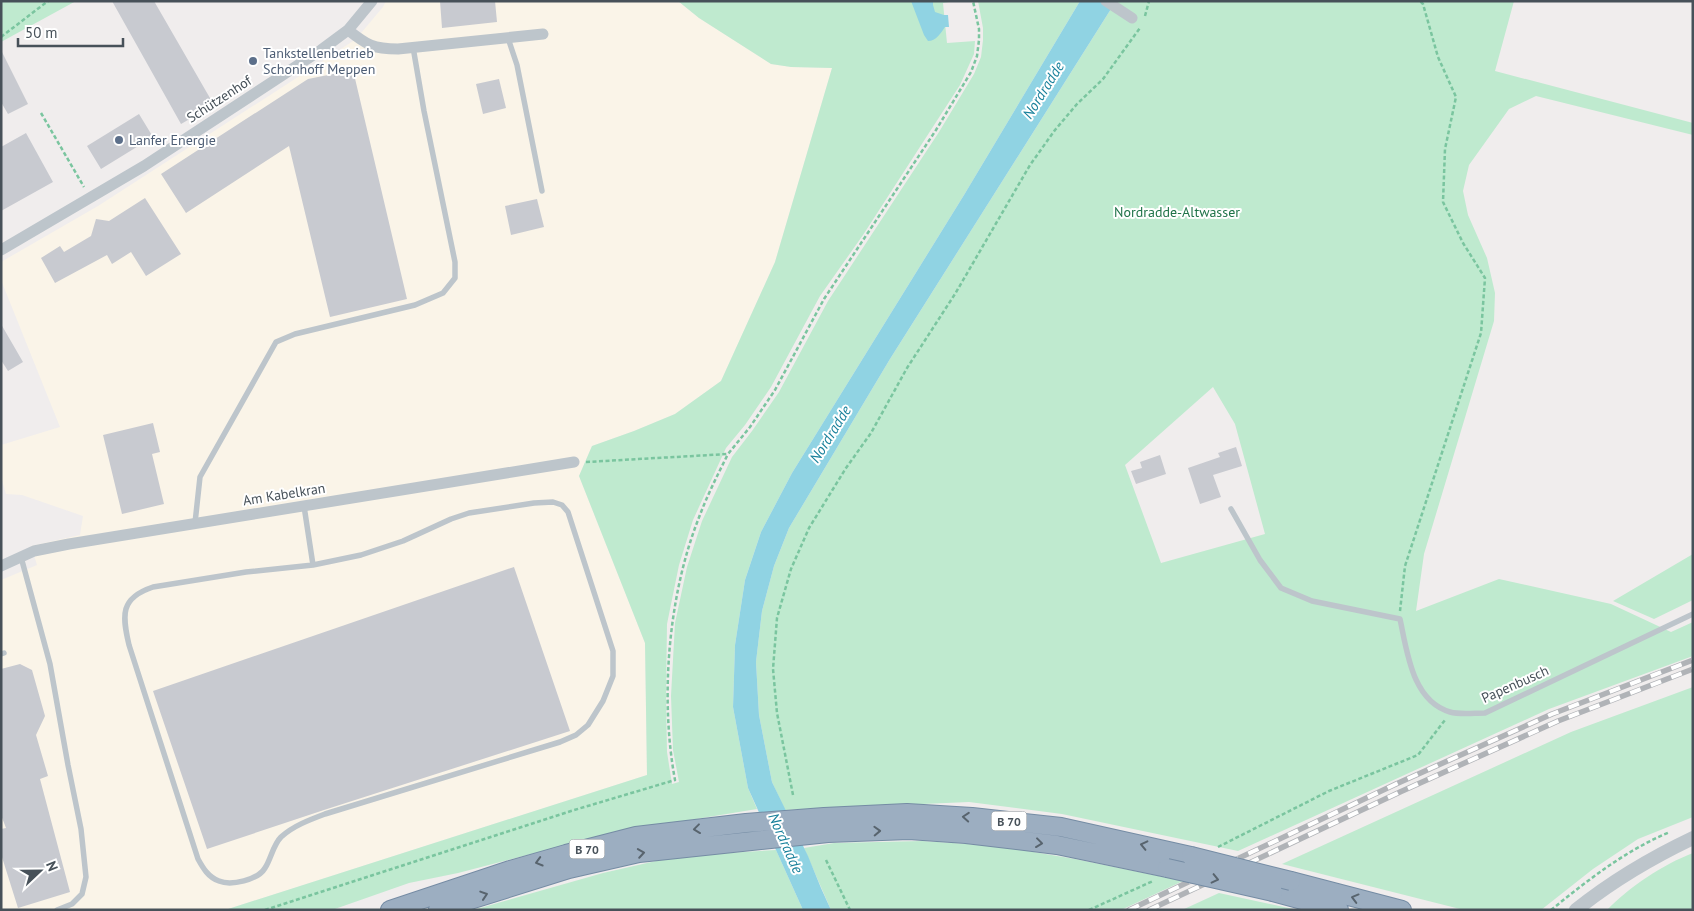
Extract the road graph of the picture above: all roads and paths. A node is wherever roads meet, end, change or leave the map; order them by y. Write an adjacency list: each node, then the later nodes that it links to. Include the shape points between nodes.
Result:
1 (48, 1): 12 (path)
2 (372, 1): 10 (street, Schützenhof)
3 (973, 1): 19 (path, via 979,40 971,72 824,299 775,390 728,454)
4 (1106, 1): 7 (street)
5 (1149, 1): 8 (path)
6 (1420, 1): 27 (path, via 1438,57 1456,97 1445,149 1443,202 1463,244 1485,278 1481,333 1405,566)
7 (1129, 15)
8 (1145, 17)
9 (1143, 25): 29 (path, via 1103,79 1077,104 1030,165 955,294 906,368 871,433 809,528 791,570 777,618 773,669 777,714)
10 (348, 30): 14 (street, via 364,43 380,49); 17 (street, Schützenhof, via 144,166)
11 (544, 34): 13 (street)
12 (1, 37)
13 (508, 38): 14 (street); 16 (lane, via 517,65)
14 (412, 47): 22 (lane, via 455,262 455,278 443,293 415,305 295,334 276,342 200,477)
15 (41, 113): 17 (path)
16 (542, 192)
17 (90, 198): 18 (street, Schützenhof)
18 (1, 250)
19 (574, 462): 20 (street, Am Kabelkran)
20 (304, 506): 22 (street, Am Kabelkran); 24 (lane)
21 (1231, 509): 27 (lane, via 1260,560 1281,588 1312,601)
22 (195, 524): 23 (street, Am Kabelkran, via 60,546)
23 (21, 557): 25 (street, Am Kabelkran); 35 (lane, via 50,664 82,829 86,877 82,894 72,904)
24 (313, 565): 24 (lane, via 153,586 131,599 125,610 124,624 129,645 198,859 206,872 219,881 234,883 250,879 264,870 278,839 294,826 576,735 588,725 613,676 612,651 568,512 562,505 534,503 469,513 403,541 361,555)
25 (1, 566)
26 (1693, 614): 28 (lane, Papenbusch, via 1485,713)
27 (1400, 619): 28 (lane, Papenbusch, via 1411,667 1423,693 1436,706)
28 (1451, 712): 32 (path, via 1418,755 1329,791)
29 (793, 795)
30 (826, 825): 36 (highway, B 70, one-way to 36, via 746,823 636,836 538,862); 37 (highway, B 70, one-way to 30, via 569,869 639,853 752,840); 40 (highway, B 70, one-way to 40, bridge, via 966,834 1057,845 1274,892); 41 (highway, B 70, one-way to 30, bridge, via 1191,856 1060,827 907,813)
31 (1693, 838): 42 (street, via 1662,852 1605,887)
32 (1214, 849)
33 (826, 860): 38 (path)
34 (1154, 880): 39 (path)
35 (59, 909)
36 (390, 910)
37 (438, 910)
38 (850, 910)
39 (1089, 910)
40 (1339, 910)
41 (1402, 910)
42 (1576, 910)

